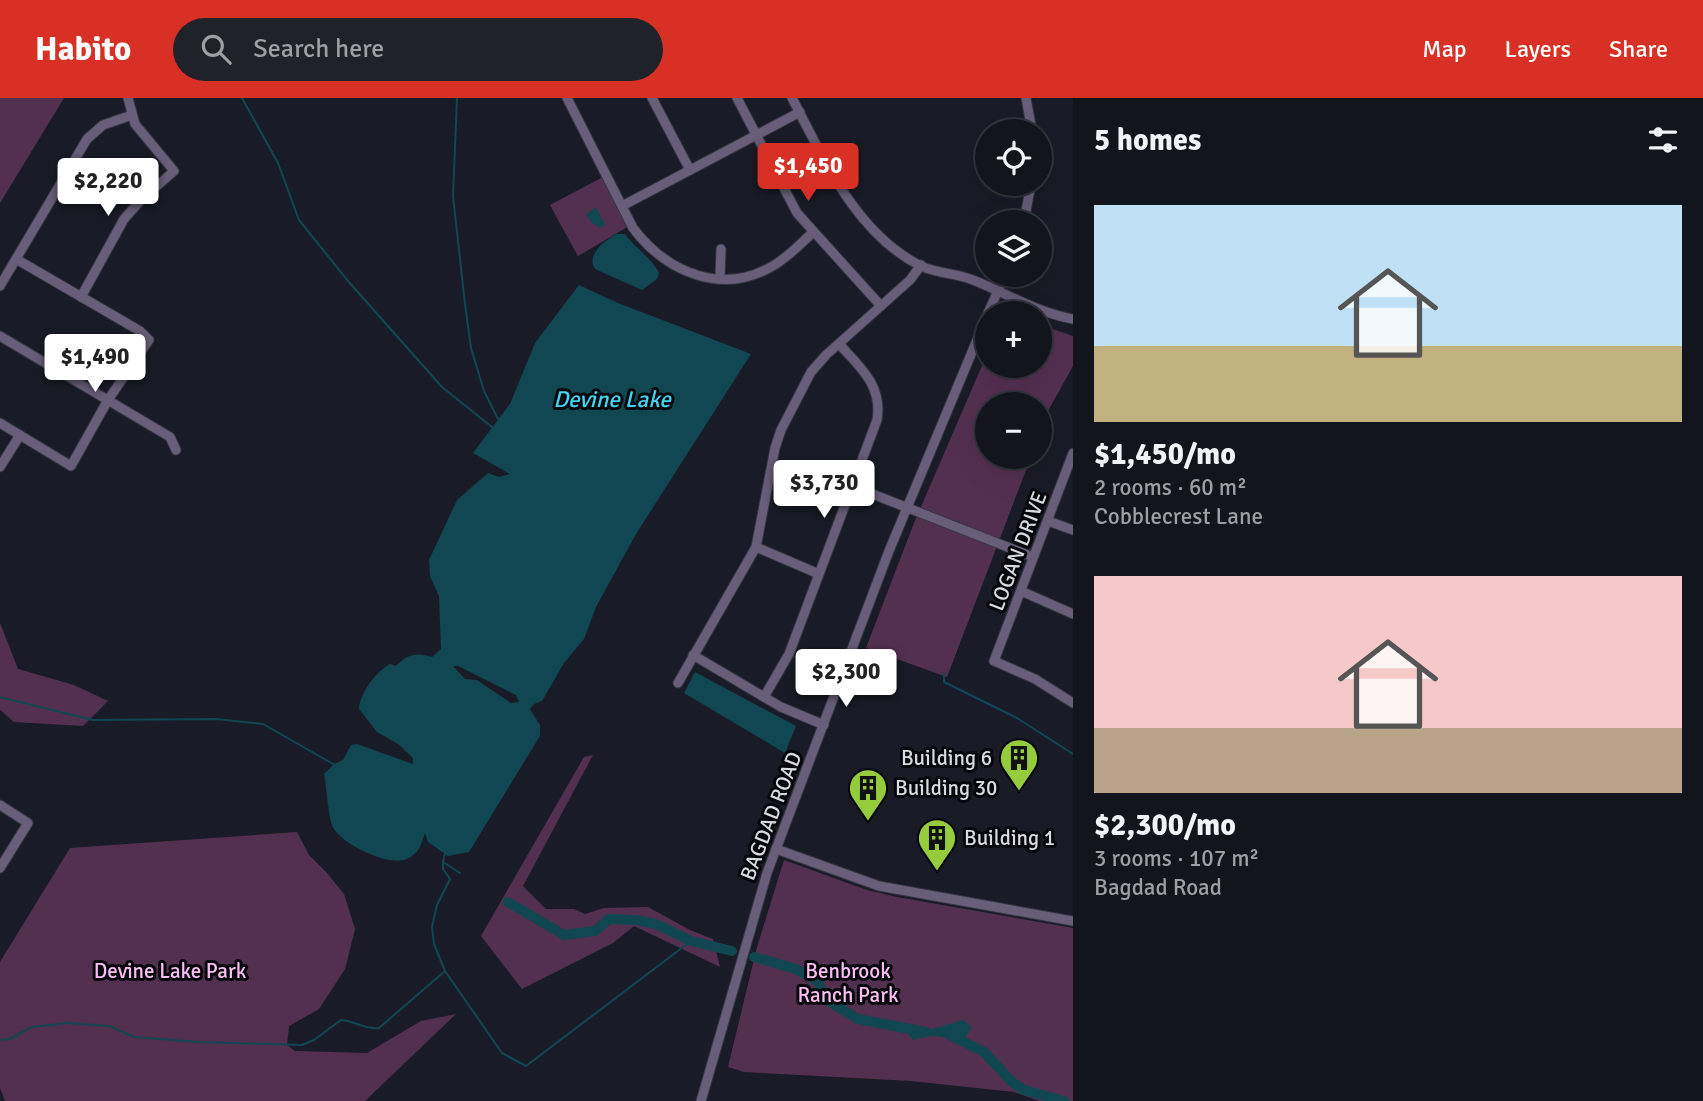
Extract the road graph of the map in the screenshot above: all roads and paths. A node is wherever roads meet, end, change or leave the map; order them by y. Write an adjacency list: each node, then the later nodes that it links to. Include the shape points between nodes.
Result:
1 (128, 98): 8 (street)
2 (567, 98): 12 (street)
3 (652, 98): 11 (street)
4 (737, 98): 10 (street)
5 (792, 98): 7 (street)
6 (1027, 98): 9 (street)
7 (800, 112): 10 (street); 16 (street, via 844,194 886,240)
8 (132, 115): 15 (street, via 103,125 87,139); 21 (street, via 174,171 124,219)
9 (1030, 119)
10 (757, 135): 11 (street); 13 (street, via 792,206)
11 (690, 170): 12 (street)
12 (622, 206): 17 (street, via 657,256 686,272)
13 (813, 232): 17 (street, via 775,265 751,275); 23 (street)
14 (721, 249): 17 (street)
15 (16, 259): 18 (street); 21 (street)
16 (921, 265): 20 (street); 23 (street)
17 (720, 278)
18 (0, 286)
19 (1000, 287): 20 (street, BAGDAD ROAD)
20 (998, 291): 22 (street, BAGDAD ROAD); 24 (street)
21 (81, 297): 28 (street, via 149,340)
22 (994, 301)
23 (881, 306): 26 (street)
24 (1073, 319)
25 (0, 336): 28 (street)
26 (839, 344): 34 (street, via 868,376 879,405); 38 (street, via 811,372 781,429)
27 (975, 346): 35 (street, BAGDAD ROAD)
28 (108, 400): 30 (street, via 71,466); 31 (street, via 170,437)
29 (0, 423): 30 (street)
30 (20, 435): 33 (street)
31 (176, 450)
32 (1073, 453): 36 (street, LOGAN DRIVE)
33 (0, 467)
34 (852, 486): 35 (street); 40 (street)
35 (906, 508): 39 (street); 47 (street, BAGDAD ROAD)
36 (1048, 521): 37 (street); 39 (street, LOGAN DRIVE)
37 (1073, 530)
38 (756, 547): 40 (street); 43 (street)
39 (1033, 557): 41 (street, LOGAN DRIVE)
40 (819, 574): 45 (street, via 789,654)
41 (1021, 591): 42 (street); 46 (street, LOGAN DRIVE, via 994,661)
42 (1073, 614)
43 (694, 655): 44 (street); 45 (street)
44 (678, 683)
45 (764, 697): 47 (street)
46 (1073, 703)
47 (824, 724): 49 (street, BAGDAD ROAD)
48 (0, 805): 50 (street, via 28,823)
49 (776, 849): 51 (street, via 879,886); 52 (street, BAGDAD ROAD)
50 (0, 868)
51 (1073, 921)
52 (702, 1101)

